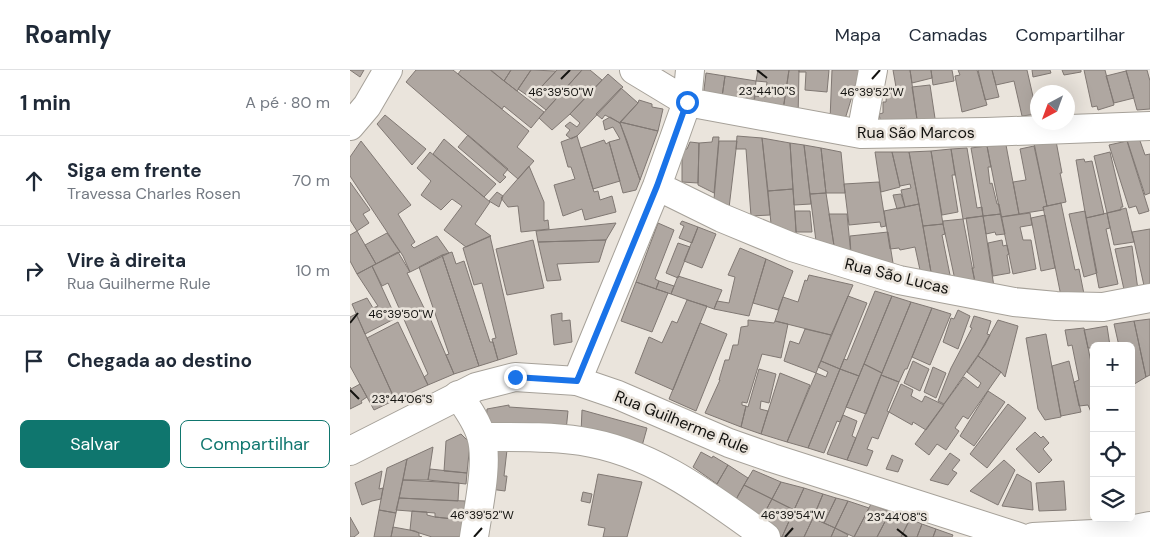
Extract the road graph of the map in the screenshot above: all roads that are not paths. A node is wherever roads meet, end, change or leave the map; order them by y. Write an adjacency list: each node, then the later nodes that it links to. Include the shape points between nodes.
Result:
1 (388, 70): 6 (street, via 367,106)
2 (634, 70): 5 (street, Rua São Marcos)
3 (690, 70): 5 (street)
4 (873, 70): 8 (street)
5 (687, 102): 8 (street, Rua São Marcos); 9 (street)
6 (350, 126)
7 (1150, 126): 8 (street, Rua São Marcos)
8 (861, 134)
9 (657, 186): 10 (street, Rua São Lucas, via 792,247 899,280 1014,302 1056,306 1103,306); 11 (street)
10 (1150, 298)
11 (577, 381): 12 (street, Rua Guilherme Rule, via 515,377); 18 (street, Rua Guilherme Rule, via 618,395 728,443)
12 (458, 395): 13 (street); 14 (street, Rua Guilherme Rule)
13 (482, 437): 16 (street, via 484,460); 17 (street, via 581,441 631,454 673,473)
14 (350, 451)
15 (1150, 526): 19 (street, via 1114,533)
16 (474, 537)
17 (766, 537)
18 (1019, 537)
19 (1033, 537)

